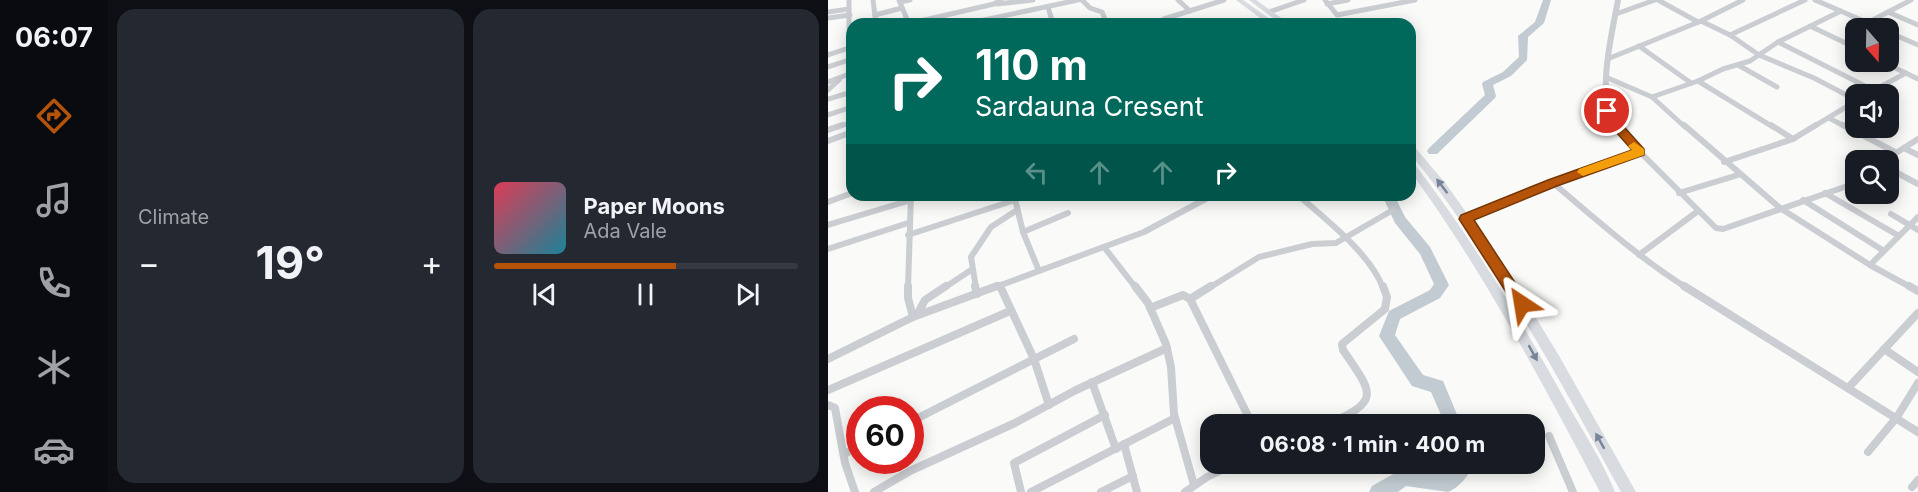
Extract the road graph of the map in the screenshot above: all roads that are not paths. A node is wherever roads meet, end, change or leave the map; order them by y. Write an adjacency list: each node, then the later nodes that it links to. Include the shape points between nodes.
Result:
1 (849, 0): 32 (street)
2 (873, 0): 36 (street)
3 (910, 0): 21 (street)
4 (1001, 0): 24 (street)
5 (1033, 0): 24 (street)
6 (1080, 0): 27 (street); 44 (street, via 1102,12)
7 (1178, 0): 29 (street)
8 (1224, 0): 29 (street)
9 (1239, 0): 46 (main road)
10 (1252, 0): 33 (main road)
11 (1304, 0): 33 (street)
12 (1348, 0): 22 (street)
13 (1415, 0): 23 (street)
14 (1618, 0): 35 (street)
15 (1656, 0): 35 (street); 50 (street)
16 (1743, 0): 50 (street)
17 (1805, 0): 53 (street)
18 (1815, 0): 25 (street)
19 (1836, 0): 25 (street)
20 (1911, 0): 34 (street)
21 (899, 1): 28 (street)
22 (1326, 2): 23 (street, via 1337,15)
23 (1395, 2)
24 (993, 4): 26 (street)
25 (1826, 5): 30 (street)
26 (979, 7): 37 (street); 42 (street)
27 (1048, 7): 37 (street); 43 (street)
28 (902, 8): 36 (street); 41 (street)
29 (1190, 11): 45 (street)
30 (1840, 11): 48 (street); 52 (street)
31 (828, 12): 32 (street)
32 (850, 12): 38 (street); 39 (street)
33 (1269, 12): 47 (main road)
34 (1887, 12): 49 (street); 51 (street)
35 (1616, 14): 64 (street)
36 (875, 15): 40 (street)
37 (992, 17)
38 (828, 18)
39 (850, 18)
40 (875, 18)
41 (906, 18)
42 (934, 18)
43 (1051, 18)
44 (1104, 18)
45 (1170, 18)
46 (1264, 18)
47 (1278, 18)
48 (1856, 18)
49 (1876, 18)
50 (1700, 21): 53 (street); 58 (street)
51 (1918, 25)
52 (1810, 26): 55 (street); 56 (street)
53 (1730, 35): 63 (street)
54 (1899, 37): 57 (street)
55 (1778, 42): 63 (street); 77 (street)
56 (1845, 43)
57 (1918, 45)
58 (1639, 46): 64 (street); 76 (street)
59 (828, 48): 61 (street)
60 (846, 49): 61 (street)
61 (842, 51): 62 (street)
62 (828, 55)
63 (1759, 55): 66 (street); 82 (street)
64 (1610, 58): 72 (street)
65 (846, 61): 67 (street)
66 (1738, 65): 74 (street); 79 (street)
67 (828, 67)
68 (1899, 70): 69 (street)
69 (1906, 73): 73 (street); 78 (street)
70 (846, 75): 71 (street)
71 (843, 76): 75 (street); 80 (street)
72 (1608, 78): 83 (street); 98 (street, via 1609,116)
73 (1918, 78)
74 (1698, 81): 76 (street); 93 (street)
75 (828, 82)
76 (1691, 83): 83 (street)
77 (1863, 84)
78 (1886, 84)
79 (1777, 87)
80 (828, 90)
81 (846, 94): 84 (street)
82 (1845, 95)
83 (1652, 97): 101 (street)
84 (828, 99)
85 (1845, 108): 88 (street)
86 (846, 109): 87 (street)
87 (828, 116)
88 (1829, 118): 93 (street); 96 (street)
89 (846, 124): 90 (street)
90 (828, 130)
91 (846, 134): 94 (street)
92 (1918, 138): 95 (street)
93 (1792, 139): 101 (street)
94 (828, 141)
95 (1904, 148): 97 (street); 100 (street)
96 (1891, 150)
97 (1899, 150)
98 (1640, 152): 105 (street); 108 (street)
99 (1416, 155): 126 (main road, one-way to 99)
100 (1918, 155)
101 (1724, 162): 104 (street)
102 (1416, 172): 186 (main road, one-way to 186, via 1514,319)
103 (1899, 174): 106 (street)
104 (1738, 175): 108 (street); 119 (street)
105 (1553, 183): 126 (street); 138 (street)
106 (1918, 184)
107 (1845, 187): 109 (street)
108 (1679, 193): 122 (street)
109 (1825, 193): 111 (street); 133 (street)
110 (846, 195): 118 (street)
111 (1803, 200): 119 (street); 137 (street)
112 (902, 201): 128 (street)
113 (911, 201): 127 (street)
114 (1005, 201): 132 (street)
115 (1015, 201): 120 (street)
116 (1202, 201): 135 (street)
117 (1304, 201): 134 (street)
118 (828, 202)
119 (1780, 208): 122 (street, via 1723,229 1712,226); 139 (street)
120 (1017, 210): 131 (street); 140 (street, via 987,231 970,259)
121 (1393, 210): 134 (street)
122 (1698, 211): 138 (street)
123 (1068, 213): 131 (street)
124 (1891, 214): 129 (street)
125 (1918, 217): 129 (street)
126 (1466, 219): 187 (main road, one-way to 126, via 1522,304)
127 (908, 223): 132 (street); 136 (street)
128 (828, 225)
129 (1909, 225): 130 (street); 133 (street)
130 (1918, 230)
131 (1023, 232): 141 (street)
132 (908, 235): 146 (street)
133 (1899, 236): 137 (street)
134 (1345, 239): 145 (street, via 1329,245 1312,244 1269,253); 166 (street, via 1370,265 1387,301 1378,316 1347,336 1342,344 1367,386 1368,400)
135 (1104, 247): 141 (street); 148 (street)
136 (828, 249)
137 (1884, 251): 139 (street)
138 (1639, 255): 160 (street)
139 (1870, 265): 143 (street)
140 (971, 270): 144 (street); 147 (street)
141 (1039, 271): 142 (street)
142 (1000, 285): 144 (street); 149 (street)
143 (1918, 291)
144 (977, 294): 151 (street)
145 (1190, 299): 148 (street, via 1183,295); 165 (street)
146 (909, 302): 147 (street); 151 (street)
147 (921, 304): 151 (street)
148 (1150, 308): 153 (street)
149 (1010, 311): 156 (street); 161 (street)
150 (1918, 313): 154 (street)
151 (915, 316): 155 (street)
152 (1074, 339): 156 (street)
153 (1167, 348): 158 (street); 169 (street)
154 (1884, 349): 157 (street); 160 (street)
155 (828, 359)
156 (1034, 359): 163 (street); 167 (street)
157 (1918, 372)
158 (1092, 382): 163 (street); 164 (street)
159 (1918, 383): 168 (street)
160 (1849, 387): 168 (street)
161 (828, 390)
162 (828, 405): 174 (street, via 835,408)
163 (1049, 405): 179 (street)
164 (1105, 414): 172 (street); 180 (street, via 1014,462)
165 (1247, 414)
166 (1354, 414)
167 (924, 415)
168 (1897, 417): 170 (street); 173 (street)
169 (1175, 418): 172 (street); 177 (street)
170 (1918, 432)
171 (1549, 436): 185 (street)
172 (1120, 446): 176 (street); 181 (street)
173 (1868, 452)
174 (844, 453): 178 (street)
175 (1214, 474): 177 (street)
176 (1133, 476): 182 (street); 183 (street)
177 (1194, 485): 184 (street)
178 (855, 492)
179 (874, 492)
180 (1021, 492)
181 (1031, 492)
182 (1101, 492)
183 (1137, 492)
184 (1185, 492)
185 (1573, 492)
186 (1608, 492)
187 (1629, 492)

